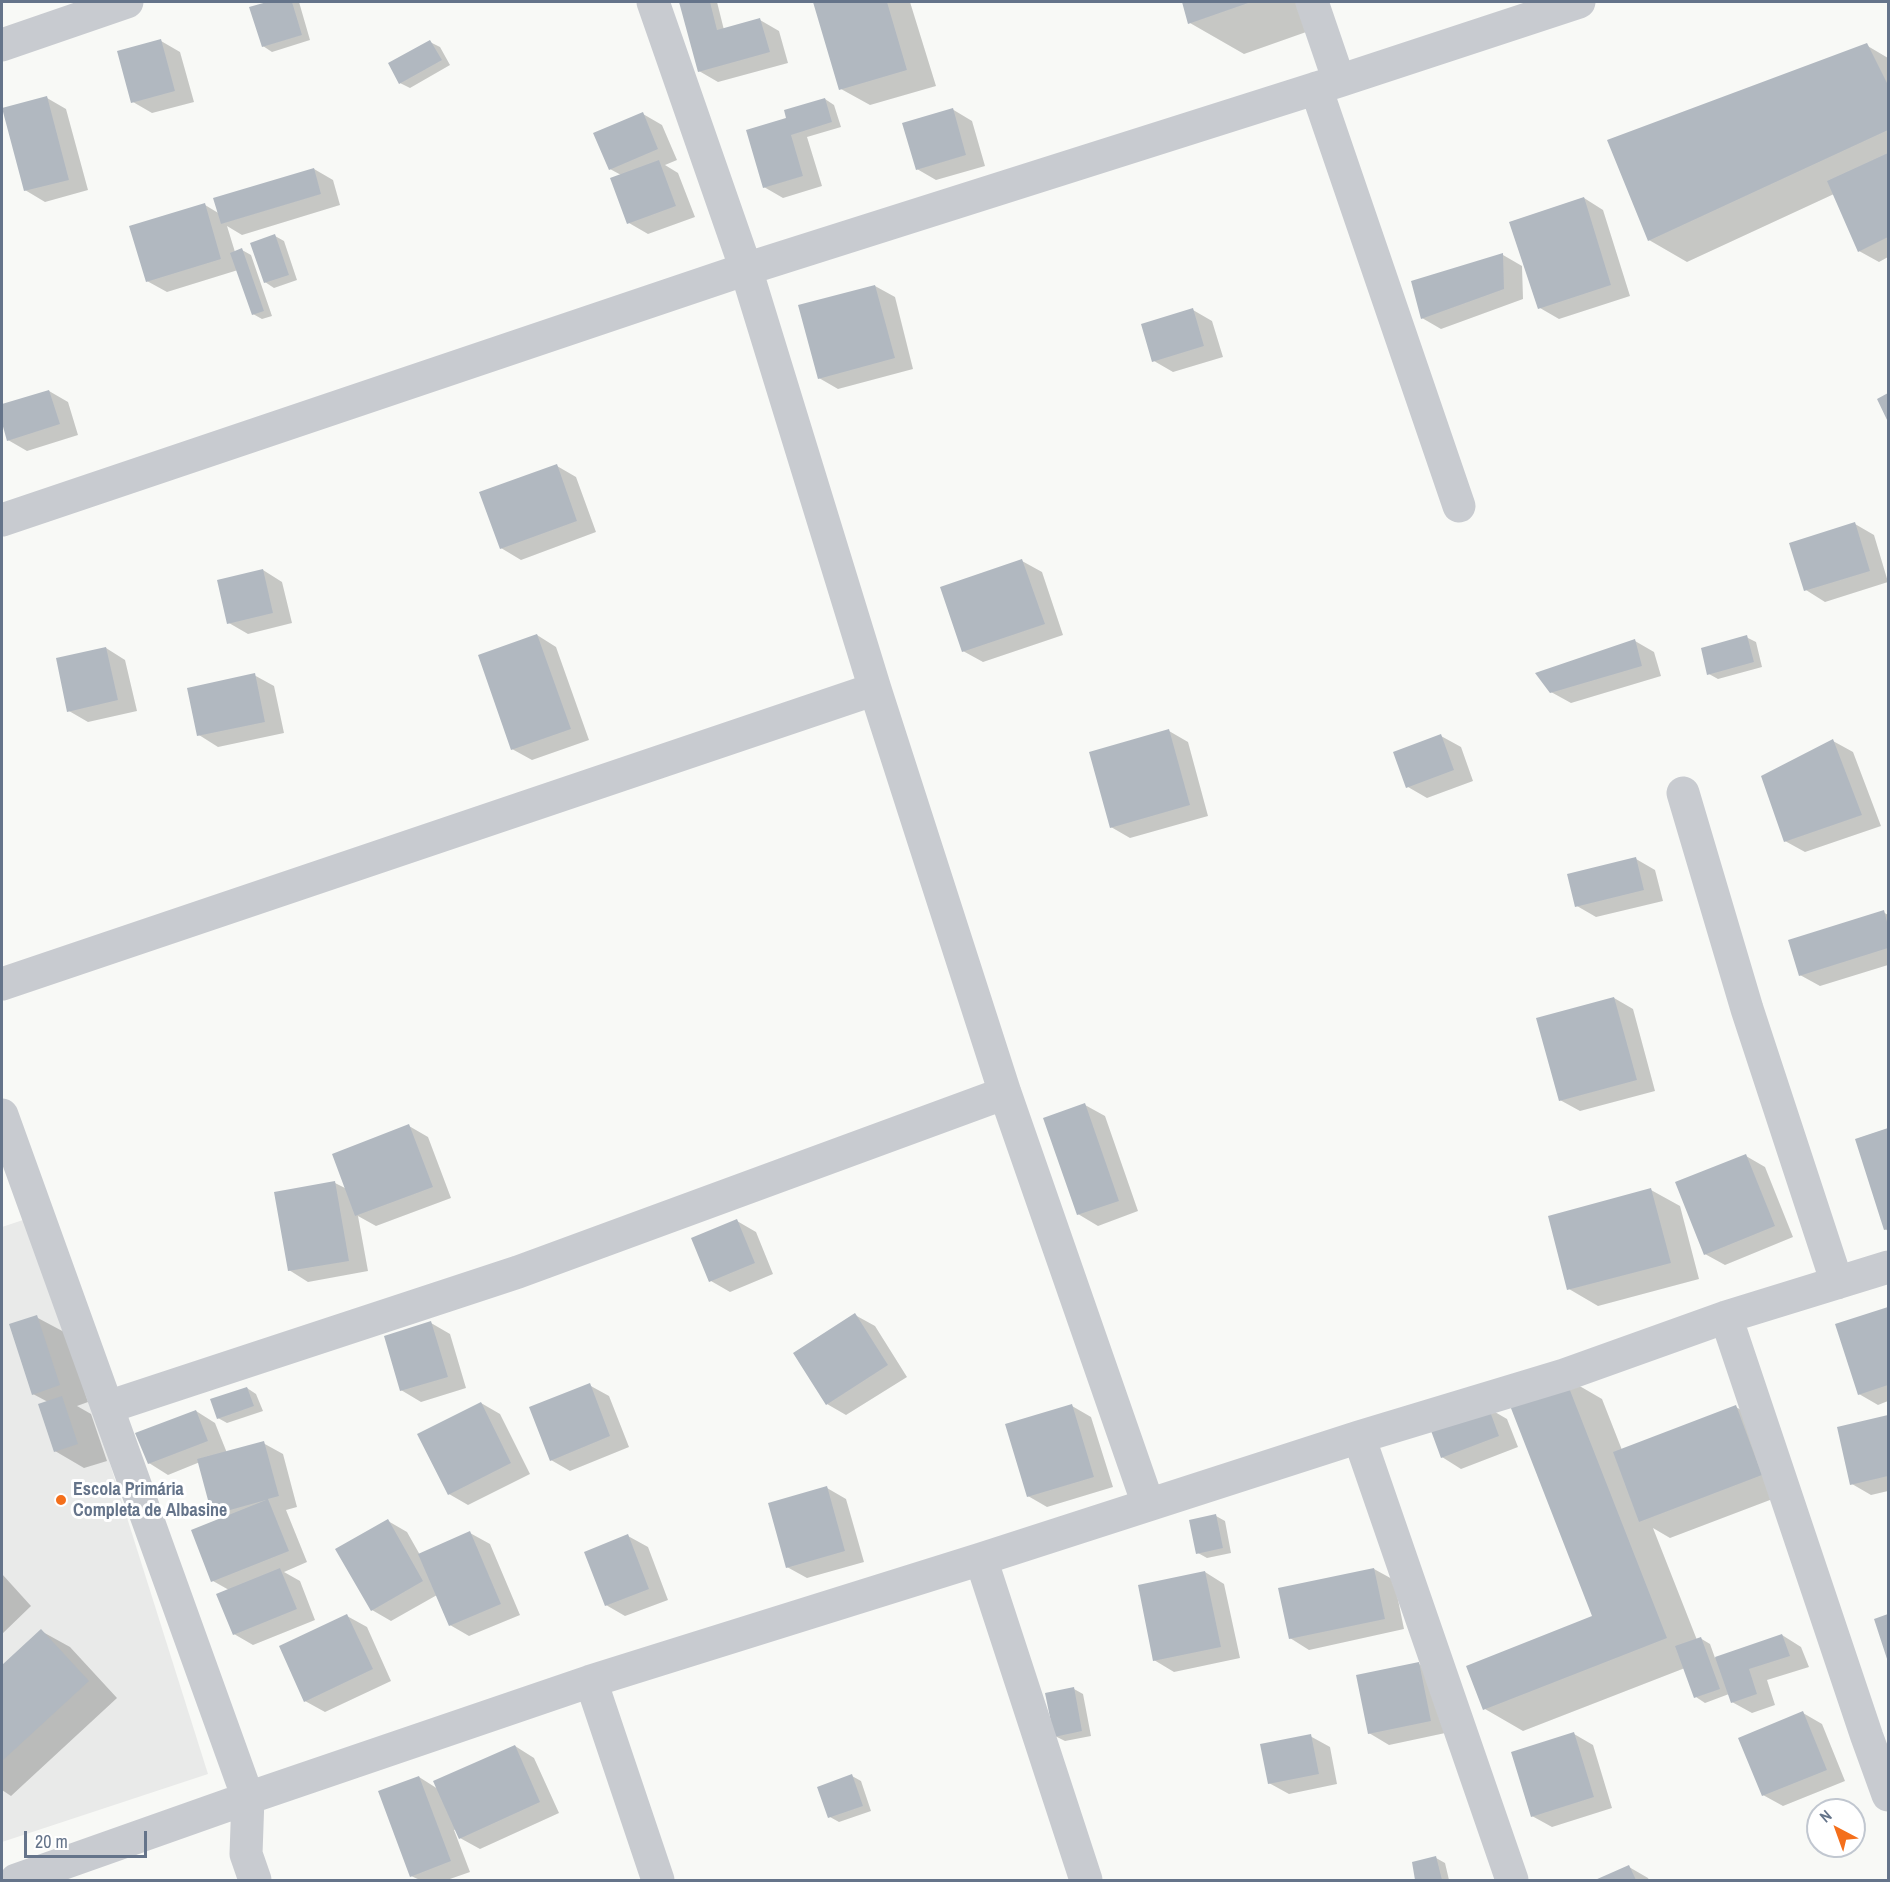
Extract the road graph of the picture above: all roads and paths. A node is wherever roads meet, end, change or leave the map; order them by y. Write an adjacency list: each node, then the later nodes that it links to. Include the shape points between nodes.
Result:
1 (127, 2): 5 (street)
2 (653, 2): 7 (street)
3 (1312, 2): 6 (street)
4 (1580, 2): 6 (street)
5 (2, 45)
6 (1328, 84): 7 (street); 8 (street)
7 (746, 269): 9 (street); 10 (street)
8 (1459, 506)
9 (2, 520)
10 (875, 689): 12 (street); 13 (street)
11 (1683, 793): 16 (street, via 1747,1009)
12 (2, 984)
13 (1005, 1093): 18 (street, via 518,1272); 20 (street)
14 (2, 1115): 18 (street)
15 (1888, 1267): 16 (street)
16 (1837, 1283): 17 (street)
17 (1726, 1317): 19 (street, via 1564,1376); 23 (street)
18 (108, 1407): 24 (street)
19 (1359, 1437): 20 (street); 29 (street)
20 (1148, 1504): 21 (street)
21 (981, 1559): 22 (street); 28 (street)
22 (591, 1681): 24 (street); 27 (street)
23 (1888, 1795)
24 (248, 1798): 25 (street); 26 (street, via 246,1854)
25 (16, 1881)
26 (255, 1881)
27 (658, 1881)
28 (1086, 1881)
29 (1512, 1881)

